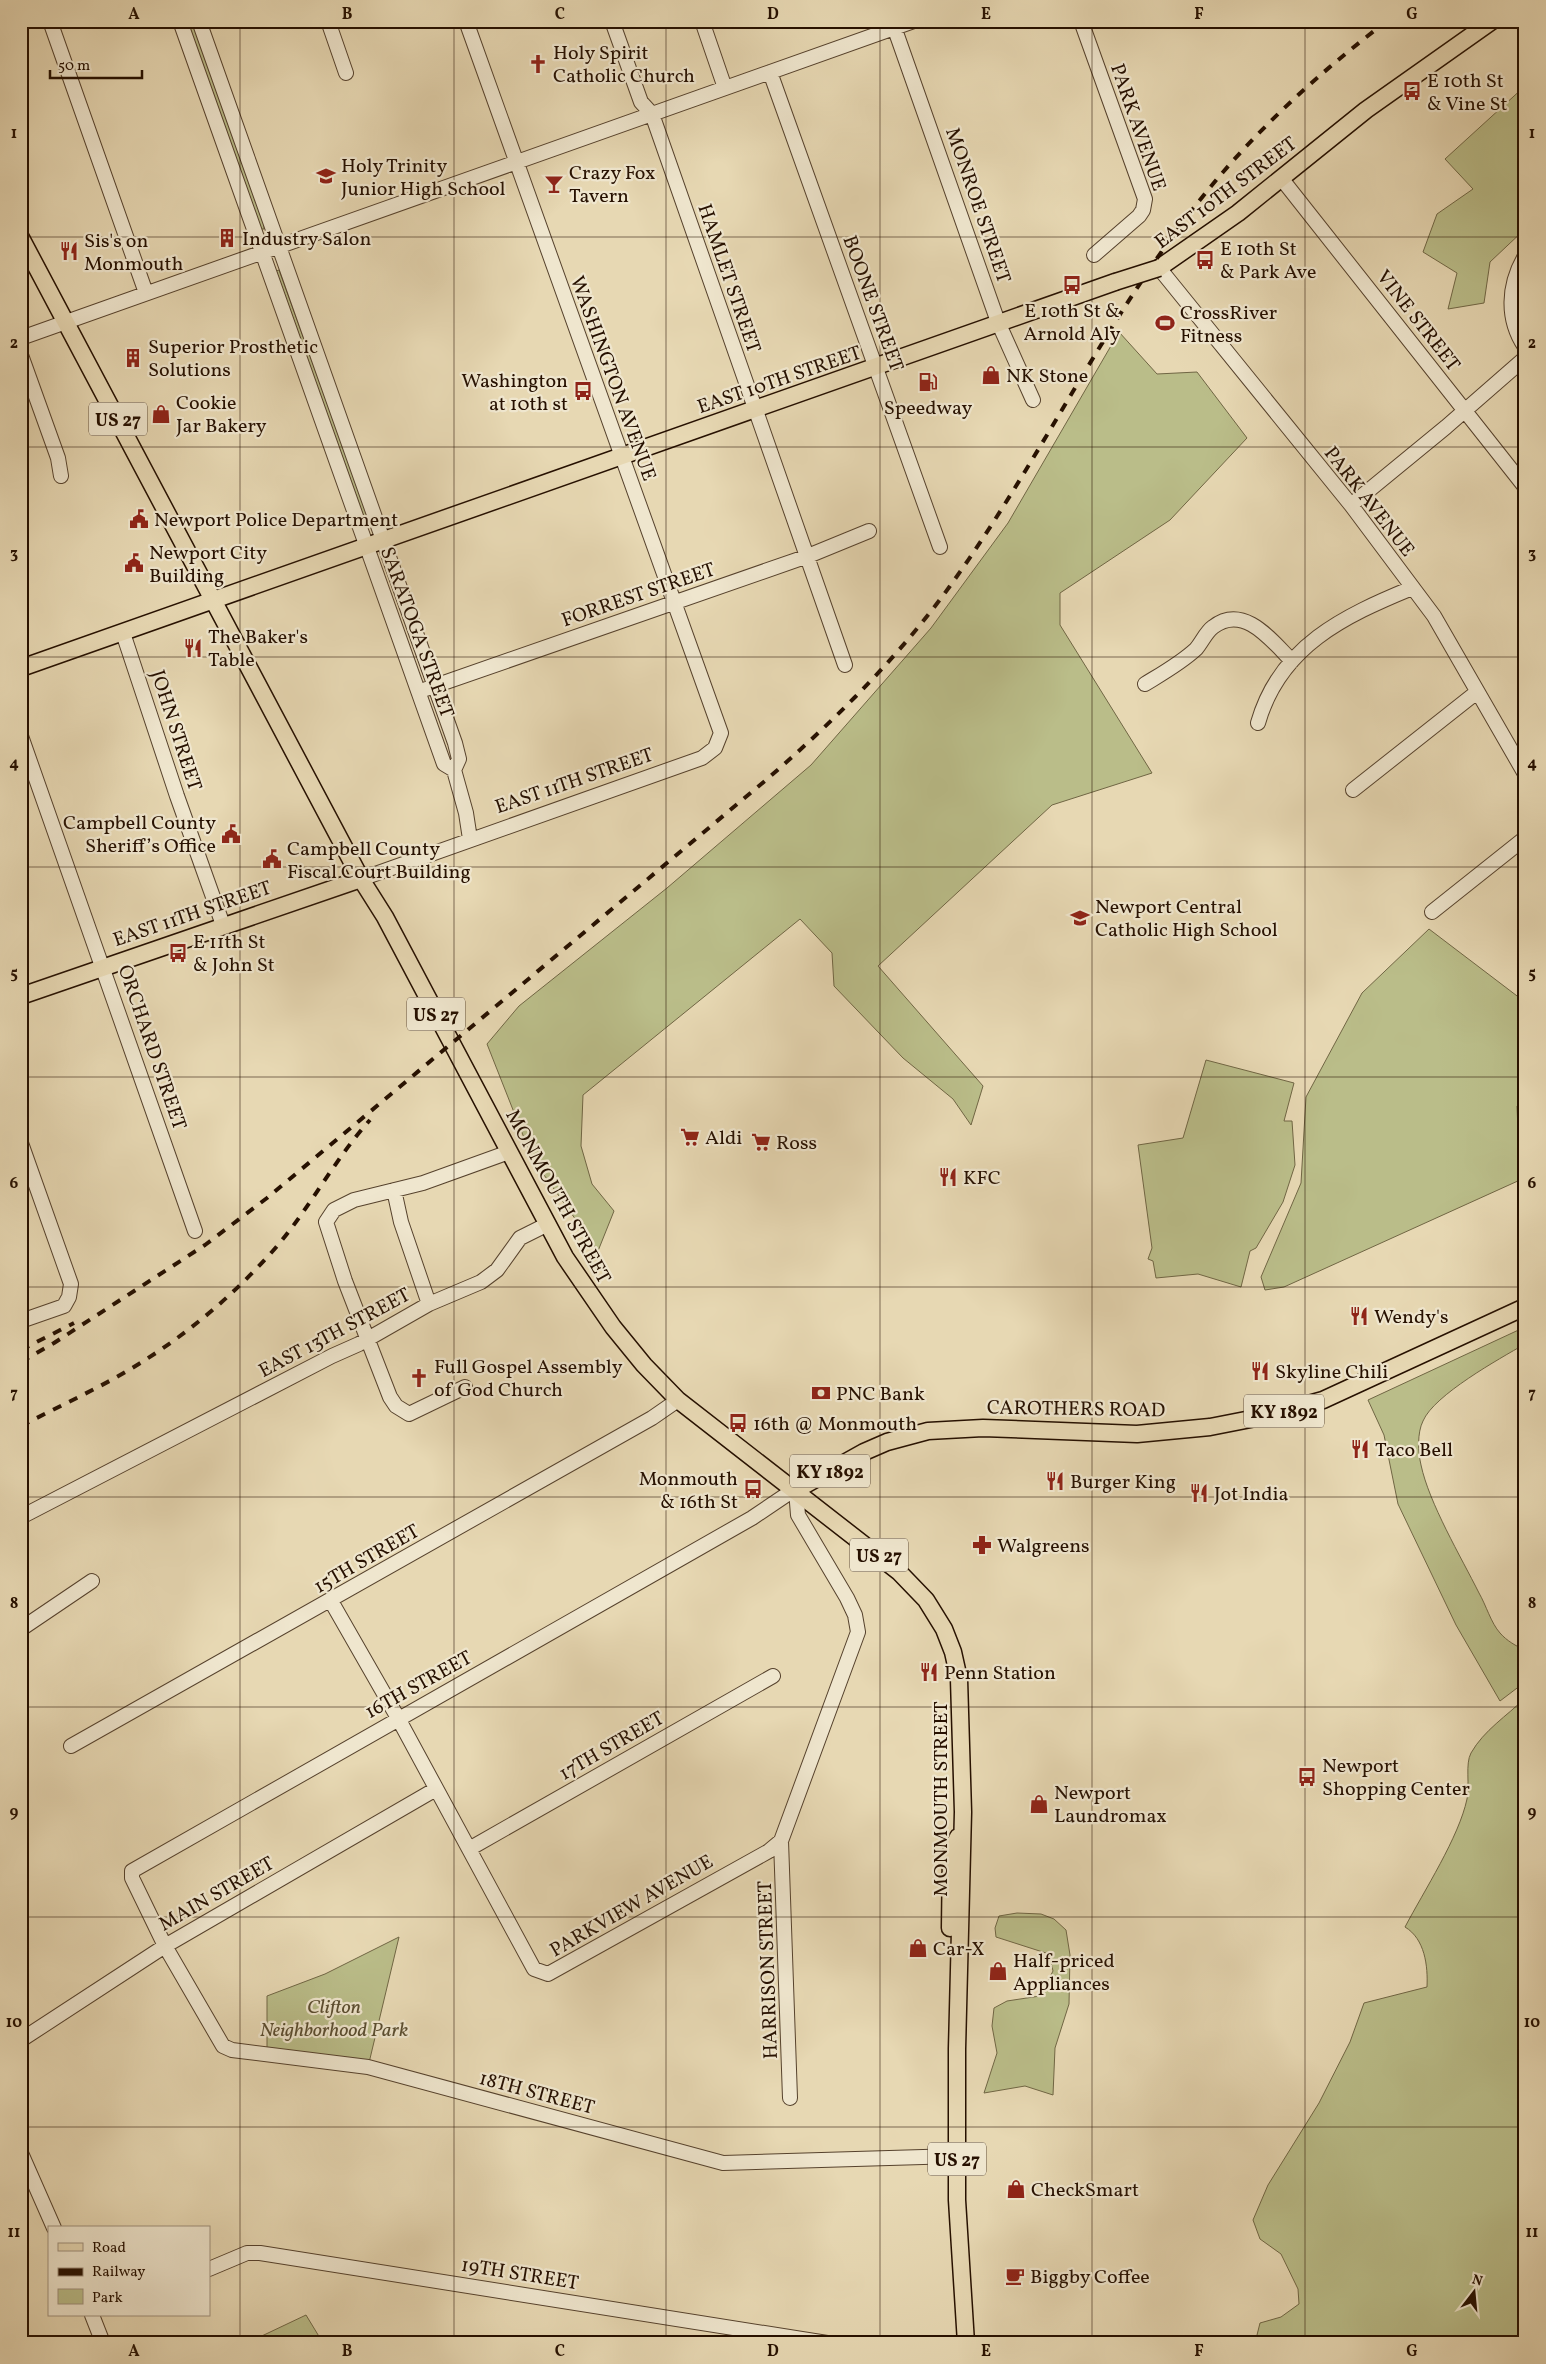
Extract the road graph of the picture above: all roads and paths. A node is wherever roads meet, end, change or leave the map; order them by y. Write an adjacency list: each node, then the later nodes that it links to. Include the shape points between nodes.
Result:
1 (50, 21): 24 (street)
2 (180, 21): 20 (street, SARATOGA STREET)
3 (199, 21): 19 (street, SARATOGA STREET)
4 (328, 21): 13 (street)
5 (466, 21): 16 (street, WASHINGTON AVENUE)
6 (612, 21): 15 (street, HAMLET STREET, via 641,102)
7 (702, 21): 14 (street)
8 (914, 21): 11 (street)
9 (1081, 21): 21 (street, PARK AVENUE, via 1145,200 1139,216)
10 (1492, 21): 17 (main road, EAST 10TH STREET, via 1366,110)
11 (893, 25): 12 (street); 26 (street, MONROE STREET)
12 (770, 72): 14 (street); 31 (street, BOONE STREET)
13 (346, 73)
14 (725, 88): 15 (street)
15 (652, 114): 16 (street); 33 (street, HAMLET STREET)
16 (516, 162): 19 (street); 35 (street, WASHINGTON AVENUE)
17 (1281, 178): 23 (main road, EAST 10TH STREET, via 1238,213); 34 (street, VINE STREET)
18 (21, 238): 25 (main road, MONMOUTH STREET / US 27)
19 (278, 247): 20 (street); 40 (street, SARATOGA STREET)
20 (261, 253): 24 (street); 41 (street, SARATOGA STREET)
21 (1094, 255)
22 (1525, 256): 28 (street, via 1514,280 1510,309)
23 (1159, 268): 26 (main road, EAST 10TH STREET, bridge); 38 (street, PARK AVENUE)
24 (146, 292): 25 (street)
25 (66, 322): 27 (street); 45 (main road, MONMOUTH STREET / US 27)
26 (998, 322): 31 (main road, EAST 10TH STREET); 32 (street, MONROE STREET)
27 (21, 338)
28 (1525, 347)
29 (21, 355): 36 (street, via 58,458)
30 (1525, 358): 34 (street)
31 (876, 367): 33 (main road, EAST 10TH STREET); 42 (street, BOONE STREET)
32 (1033, 400)
33 (755, 409): 35 (main road, EAST 10TH STREET); 43 (street, HAMLET STREET)
34 (1464, 409): 37 (street, VINE STREET); 38 (street)
35 (622, 455): 40 (main road, EAST 10TH STREET); 46 (street, WASHINGTON AVENUE)
36 (61, 476)
37 (1525, 487)
38 (1350, 506): 44 (street, PARK AVENUE)
39 (869, 531): 43 (street, FORREST STREET)
40 (383, 542): 41 (main road, EAST 10TH STREET); 52 (street, SARATOGA STREET)
41 (366, 547): 45 (main road, EAST 10TH STREET); 53 (street, SARATOGA STREET)
42 (940, 547)
43 (808, 556): 46 (street, FORREST STREET); 49 (street, HAMLET STREET)
44 (1412, 588): 48 (street, via 1360,610 1326,630); 54 (street, PARK AVENUE, via 1434,616)
45 (213, 601): 47 (main road, EAST 10TH STREET); 63 (main road, MONMOUTH STREET / US 27)
46 (674, 602): 52 (street, FORREST STREET); 57 (street, WASHINGTON AVENUE, via 720,733)
47 (123, 633): 50 (main road, EAST 10TH STREET); 65 (street, JOHN STREET)
48 (1292, 661): 51 (street, via 1256,626 1240,620 1226,621 1212,628 1197,648 1180,662); 55 (street, via 1264,701)
49 (845, 665)
50 (21, 668)
51 (1146, 684)
52 (435, 686): 53 (street, FORREST STREET); 58 (street, SARATOGA STREET, via 459,759)
53 (418, 691): 58 (street, SARATOGA STREET, via 444,764)
54 (1477, 692): 59 (street, PARK AVENUE); 60 (street)
55 (1258, 723)
56 (21, 736): 66 (street, ORCHARD STREET)
57 (715, 748): 62 (street, EAST 11TH STREET, via 702,758)
58 (454, 770): 62 (street, SARATOGA STREET)
59 (1525, 774)
60 (1352, 790)
61 (1525, 838): 64 (street)
62 (470, 839): 63 (street, EAST 11TH STREET)
63 (361, 878): 65 (main road, EAST 11TH STREET); 69 (main road, MONMOUTH STREET / US 27, via 385,917)
64 (1432, 912)
65 (223, 925): 66 (main road, EAST 11TH STREET)
66 (104, 967): 67 (main road, EAST 11TH STREET); 72 (street, ORCHARD STREET)
67 (21, 996)
68 (21, 1143): 75 (street, via 71,1284 64,1306)
69 (509, 1152): 70 (street); 71 (main road, MONMOUTH STREET / US 27)
70 (394, 1190): 73 (street, via 401,1222); 76 (street, via 354,1200 334,1210 328,1216 326,1227)
71 (548, 1224): 73 (street, EAST 13TH STREET, via 520,1238 497,1270 481,1282); 78 (main road, MONMOUTH STREET / US 27, via 565,1257 613,1327)
72 (195, 1230)
73 (430, 1304): 76 (street, EAST 13TH STREET)
74 (1525, 1307): 79 (main road, CAROTHERS ROAD / KY 1892, via 1323,1400 1262,1417 1210,1427 1138,1434 983,1428 928,1431 872,1448)
75 (21, 1321)
76 (367, 1339): 77 (street, via 390,1397 396,1406 409,1414); 80 (street, EAST 13TH STREET)
77 (465, 1388)
78 (678, 1400): 79 (main road, MONMOUTH STREET / US 27); 82 (street, 15TH STREET, via 652,1418)
79 (796, 1490): 85 (street, 16TH STREET); 88 (street, via 798,1515 847,1598 858,1632); 94 (main road, MONMOUTH STREET / US 27, via 902,1574 926,1600 944,1629 953,1652 960,1685 963,1776 962,1831 951,1852 950,1959 958,1974)
80 (21, 1517)
81 (92, 1581): 83 (street)
82 (331, 1601): 85 (street, PARKVIEW AVENUE); 86 (street, 15TH STREET)
83 (21, 1629)
84 (773, 1676): 89 (street, 17TH STREET)
85 (398, 1718): 87 (street, PARKVIEW AVENUE); 90 (street, 16TH STREET, via 132,1871 132,1878)
86 (71, 1746)
87 (436, 1789): 89 (street, PARKVIEW AVENUE); 90 (street, MAIN STREET)
88 (781, 1841): 89 (street, PARKVIEW AVENUE, via 769,1851 548,1974 534,1969); 92 (street, HARRISON STREET)
89 (469, 1849)
90 (165, 1946): 91 (street, MAIN STREET); 94 (street, 18TH STREET, via 223,2046 232,2050 368,2067 723,2163)
91 (21, 2040)
92 (790, 2098)
93 (21, 2153): 95 (street)
94 (957, 2156): 100 (main road, US 27)
95 (53, 2226)
96 (210, 2269): 99 (street, 19TH STREET, via 247,2253 260,2253)
97 (96, 2316): 98 (street)
98 (103, 2343)
99 (827, 2343)
100 (966, 2343)

